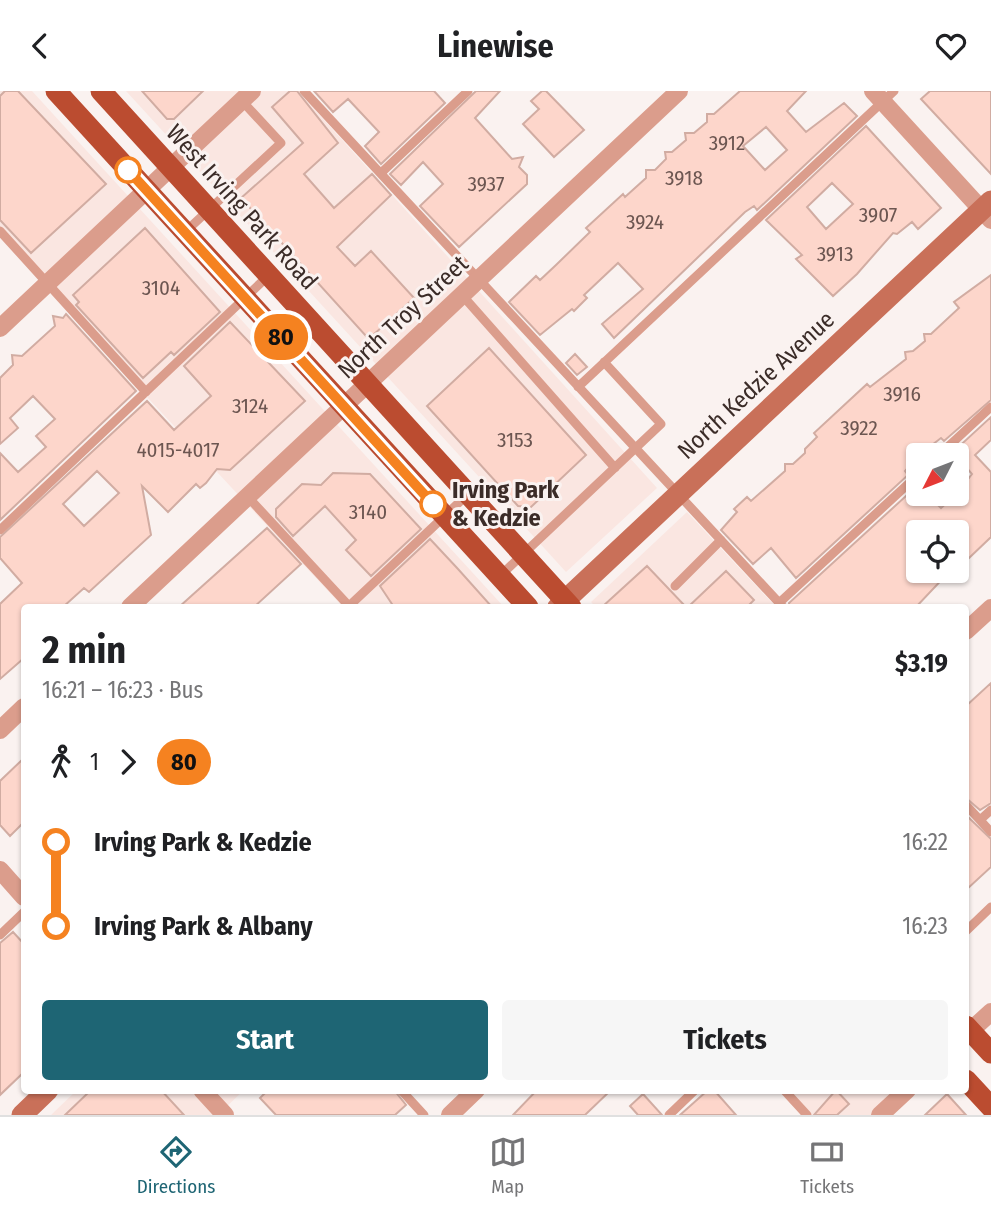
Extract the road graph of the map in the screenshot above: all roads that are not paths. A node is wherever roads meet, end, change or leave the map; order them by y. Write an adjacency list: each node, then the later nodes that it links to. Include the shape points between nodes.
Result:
1 (56, 91): 10 (main road)
2 (101, 91): 8 (main road, West Irving Park Road)
3 (304, 91): 9 (lane)
4 (468, 91): 9 (lane)
5 (679, 91): 16 (street, North Troy Street)
6 (883, 94): 12 (street); 21 (lane)
7 (247, 96): 8 (street); 11 (lane, via 281,143)
8 (170, 168): 10 (street); 11 (main road, West Irving Park Road)
9 (381, 173): 16 (lane)
10 (147, 191): 14 (main road); 17 (street)
11 (209, 210): 14 (lane); 15 (main road, West Irving Park Road)
12 (988, 210): 32 (main road, North Kedzie Avenue)
13 (0, 231): 17 (lane)
14 (185, 232): 19 (main road)
15 (268, 276): 19 (lane); 22 (main road, West Irving Park Road)
16 (479, 280): 18 (street, North Troy Street); 23 (lane)
17 (48, 283): 20 (street); 24 (lane)
18 (462, 295): 22 (street, North Troy Street); 29 (lane)
19 (246, 298): 24 (lane); 25 (main road)
20 (0, 328)
21 (604, 362): 23 (lane); 28 (lane, via 662,425)
22 (368, 384): 25 (street, North Troy Street); 31 (main road, West Irving Park Road)
23 (578, 387): 28 (lane)
24 (146, 392): 35 (lane)
25 (344, 407): 33 (street, North Troy Street); 34 (main road)
26 (991, 407): 27 (lane)
27 (952, 443)
28 (636, 449): 29 (lane); 32 (lane)
29 (615, 468): 37 (lane)
30 (906, 486): 47 (lane)
31 (468, 494): 34 (lane); 37 (main road, West Irving Park Road)
32 (678, 494): 36 (lane); 45 (main road, North Kedzie Avenue)
33 (247, 496): 40 (street, North Troy Street); 41 (lane)
34 (444, 516): 38 (main road); 42 (lane)
35 (0, 530)
36 (720, 540): 39 (lane); 46 (lane)
37 (523, 555): 38 (lane); 44 (main road, West Irving Park Road)
38 (500, 576): 43 (main road)
39 (675, 586)
40 (133, 604)
41 (346, 604)
42 (350, 604)
43 (525, 604)
44 (564, 604)
45 (566, 604)
46 (780, 604)
47 (782, 604)
48 (991, 608): 49 (street)
49 (969, 628)
50 (21, 710): 51 (street)
51 (0, 730)
52 (969, 808): 54 (lane)
53 (991, 810): 54 (lane)
54 (980, 820): 55 (lane)
55 (991, 832)
56 (0, 870): 57 (street)
57 (21, 894)
58 (991, 907): 60 (lane)
59 (21, 915): 61 (lane)
60 (969, 928)
61 (0, 935)
62 (991, 1012): 63 (street)
63 (969, 1030)
64 (969, 1032): 65 (main road)
65 (991, 1053)
66 (969, 1083): 74 (main road)
67 (44, 1094): 75 (main road)
68 (206, 1094): 76 (street)
69 (405, 1094): 77 (lane)
70 (472, 1094): 78 (street)
71 (691, 1094): 79 (lane)
72 (788, 1094): 80 (lane)
73 (903, 1094): 81 (street)
74 (991, 1107)
75 (22, 1115)
76 (225, 1115)
77 (424, 1115)
78 (450, 1115)
79 (669, 1115)
80 (807, 1115)
81 (880, 1115)

